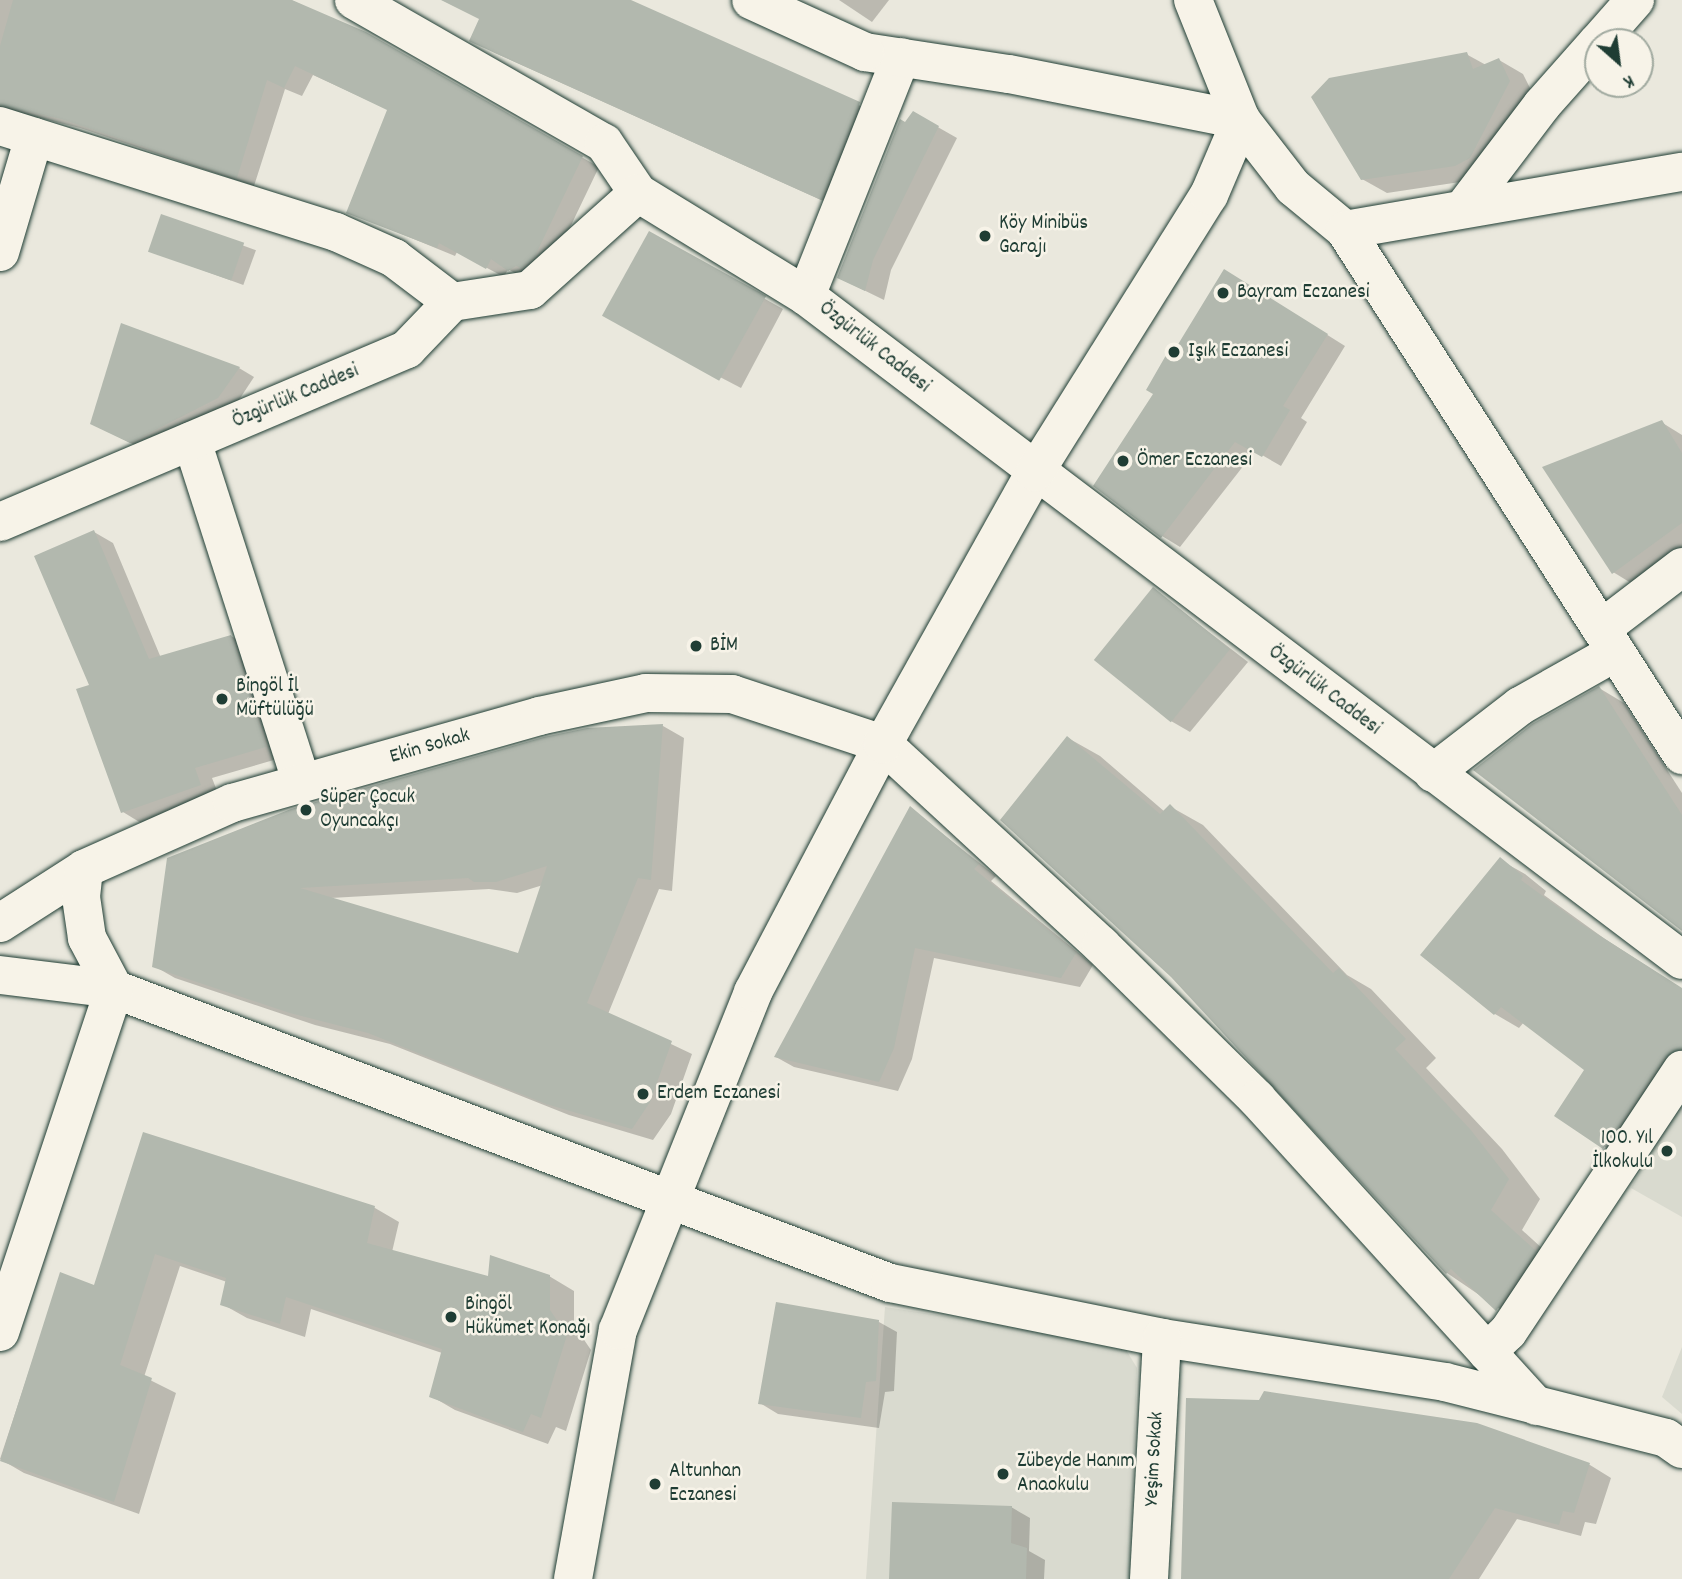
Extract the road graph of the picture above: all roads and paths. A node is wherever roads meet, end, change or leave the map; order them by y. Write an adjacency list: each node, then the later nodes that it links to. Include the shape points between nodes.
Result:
1 (354, 0): 11 (street, via 604,143)
2 (751, 0): 6 (street, via 865,52)
3 (1193, 0): 8 (street)
4 (1635, 0): 5 (street)
5 (1610, 28)
6 (901, 57): 8 (street); 15 (street)
7 (1584, 58): 12 (street)
8 (1241, 120): 13 (street, via 1293,187); 18 (street, via 1209,195)
9 (17, 132): 14 (street); 16 (street, via 336,232 394,258)
10 (1682, 172): 12 (street)
11 (638, 192): 15 (street, Özgürlük Caddesi); 16 (street, via 530,290)
12 (1463, 209): 13 (street)
13 (1345, 230): 21 (street)
14 (0, 251)
15 (806, 296): 18 (street, Özgürlük Caddesi)
16 (452, 302): 17 (street, Özgürlük Caddesi, via 407,349)
17 (192, 441): 19 (street, Özgürlük Caddesi); 25 (street)
18 (1035, 472): 22 (street); 24 (street, Özgürlük Caddesi)
19 (0, 522)
20 (1682, 567): 21 (street)
21 (1609, 640): 23 (street); 24 (street)
22 (883, 744): 25 (street, Ekin Sokak, via 732,694 646,693 539,716); 32 (street, via 753,992); 35 (street, via 1101,945 1257,1099)
23 (1682, 755)
24 (1433, 773): 28 (street, Özgürlük Caddesi)
25 (302, 783): 26 (street, Ekin Sokak, via 232,803)
26 (84, 869): 27 (street, Ekin Sokak); 30 (street, via 81,897 87,938)
27 (0, 923)
28 (1682, 960)
29 (0, 975): 30 (street)
30 (114, 989): 32 (street); 33 (street)
31 (1682, 1070): 35 (street, via 1508,1332)
32 (669, 1202): 34 (street, via 890,1283); 38 (street, via 618,1330)
33 (0, 1332)
34 (1162, 1338): 36 (street, via 1445,1382); 39 (street, Yeşim Sokak)
35 (1487, 1352): 36 (street)
36 (1535, 1406): 37 (street, via 1666,1438)
37 (1682, 1449)
38 (573, 1579)
39 (1149, 1579)

